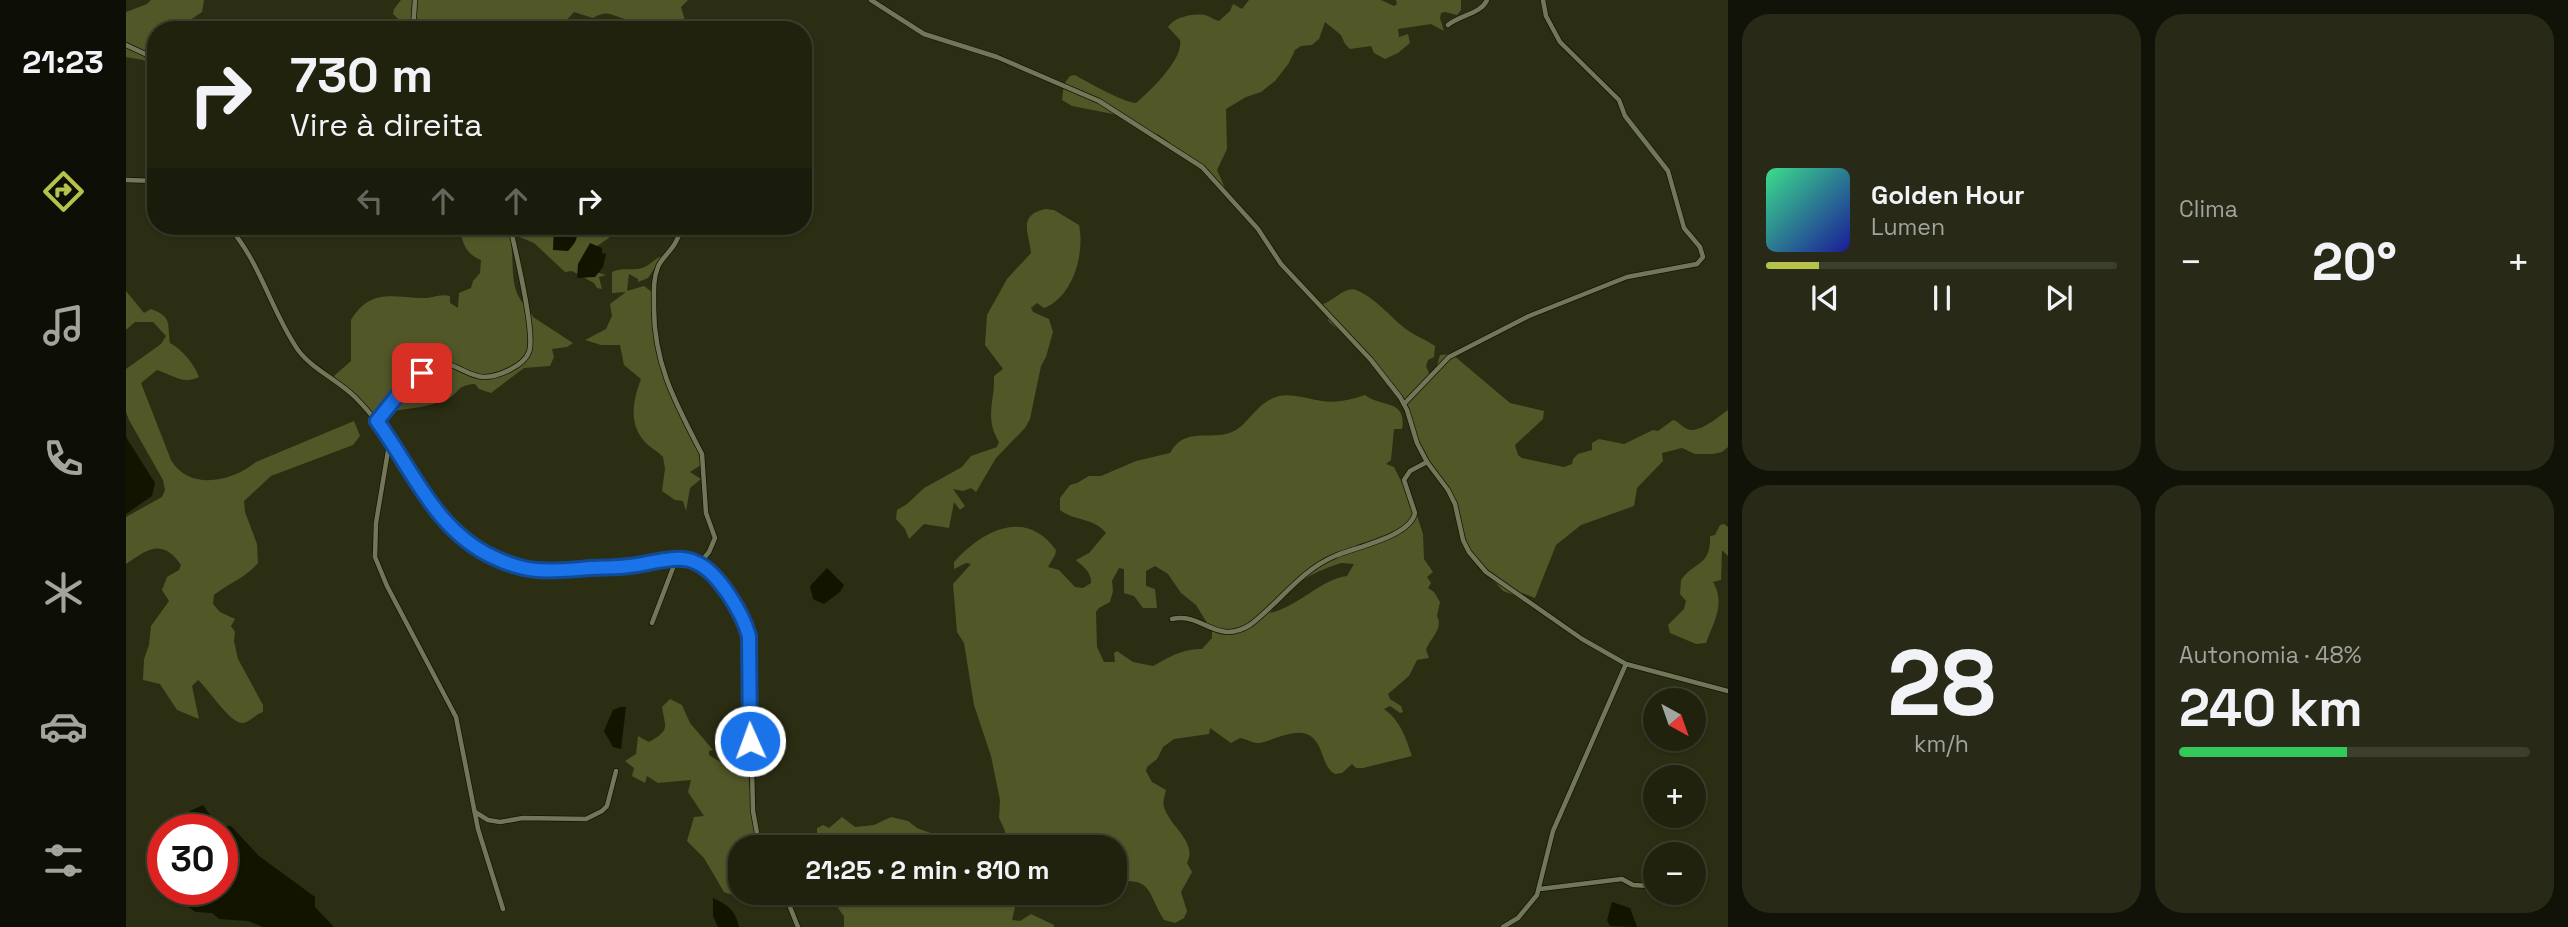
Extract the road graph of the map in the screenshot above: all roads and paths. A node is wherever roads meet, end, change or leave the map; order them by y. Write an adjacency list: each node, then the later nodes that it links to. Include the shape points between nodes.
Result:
1 (415, 0): 5 (street)
2 (871, 0): 14 (street, via 924,34 997,57 1099,101 1202,167)
3 (1486, 0): 6 (street, via 1480,10)
4 (1543, 0): 14 (street, via 1560,42 1619,100 1625,116 1668,171 1684,228 1703,257 1696,264 1628,277 1494,333 1449,357)
5 (414, 21)
6 (1448, 25)
7 (126, 45): 8 (street)
8 (147, 55)
9 (126, 180): 10 (street)
10 (147, 181)
11 (235, 235): 15 (street, via 300,353)
12 (512, 235): 15 (street, via 529,327 525,360 488,377 476,377 450,364 433,365 402,390)
13 (679, 235): 19 (street, via 657,268 654,319 669,389 704,463 706,513 715,538)
14 (1404, 404): 17 (street)
15 (377, 421): 16 (street)
16 (390, 438): 18 (street, via 446,523 493,557 544,572); 25 (street, via 374,557 456,717)
17 (1426, 462): 20 (street, via 1404,480 1415,513 1411,522 1395,534 1320,564 1242,630 1217,632 1185,617); 22 (street, via 1448,490 1469,552 1486,572)
18 (676, 560): 19 (street); 21 (street)
19 (699, 564): 26 (street, via 720,584 749,636 753,811)
20 (1172, 619)
21 (652, 623)
22 (1626, 664): 23 (street); 28 (street, via 1556,822)
23 (1728, 691)
24 (616, 771): 25 (street, via 607,806 586,819 500,822)
25 (474, 812): 30 (street)
26 (758, 835)
27 (1643, 886): 28 (street, via 1622,879)
28 (1539, 889): 32 (street, via 1518,918)
29 (789, 905): 31 (street)
30 (503, 909)
31 (798, 927)
32 (1503, 927)

